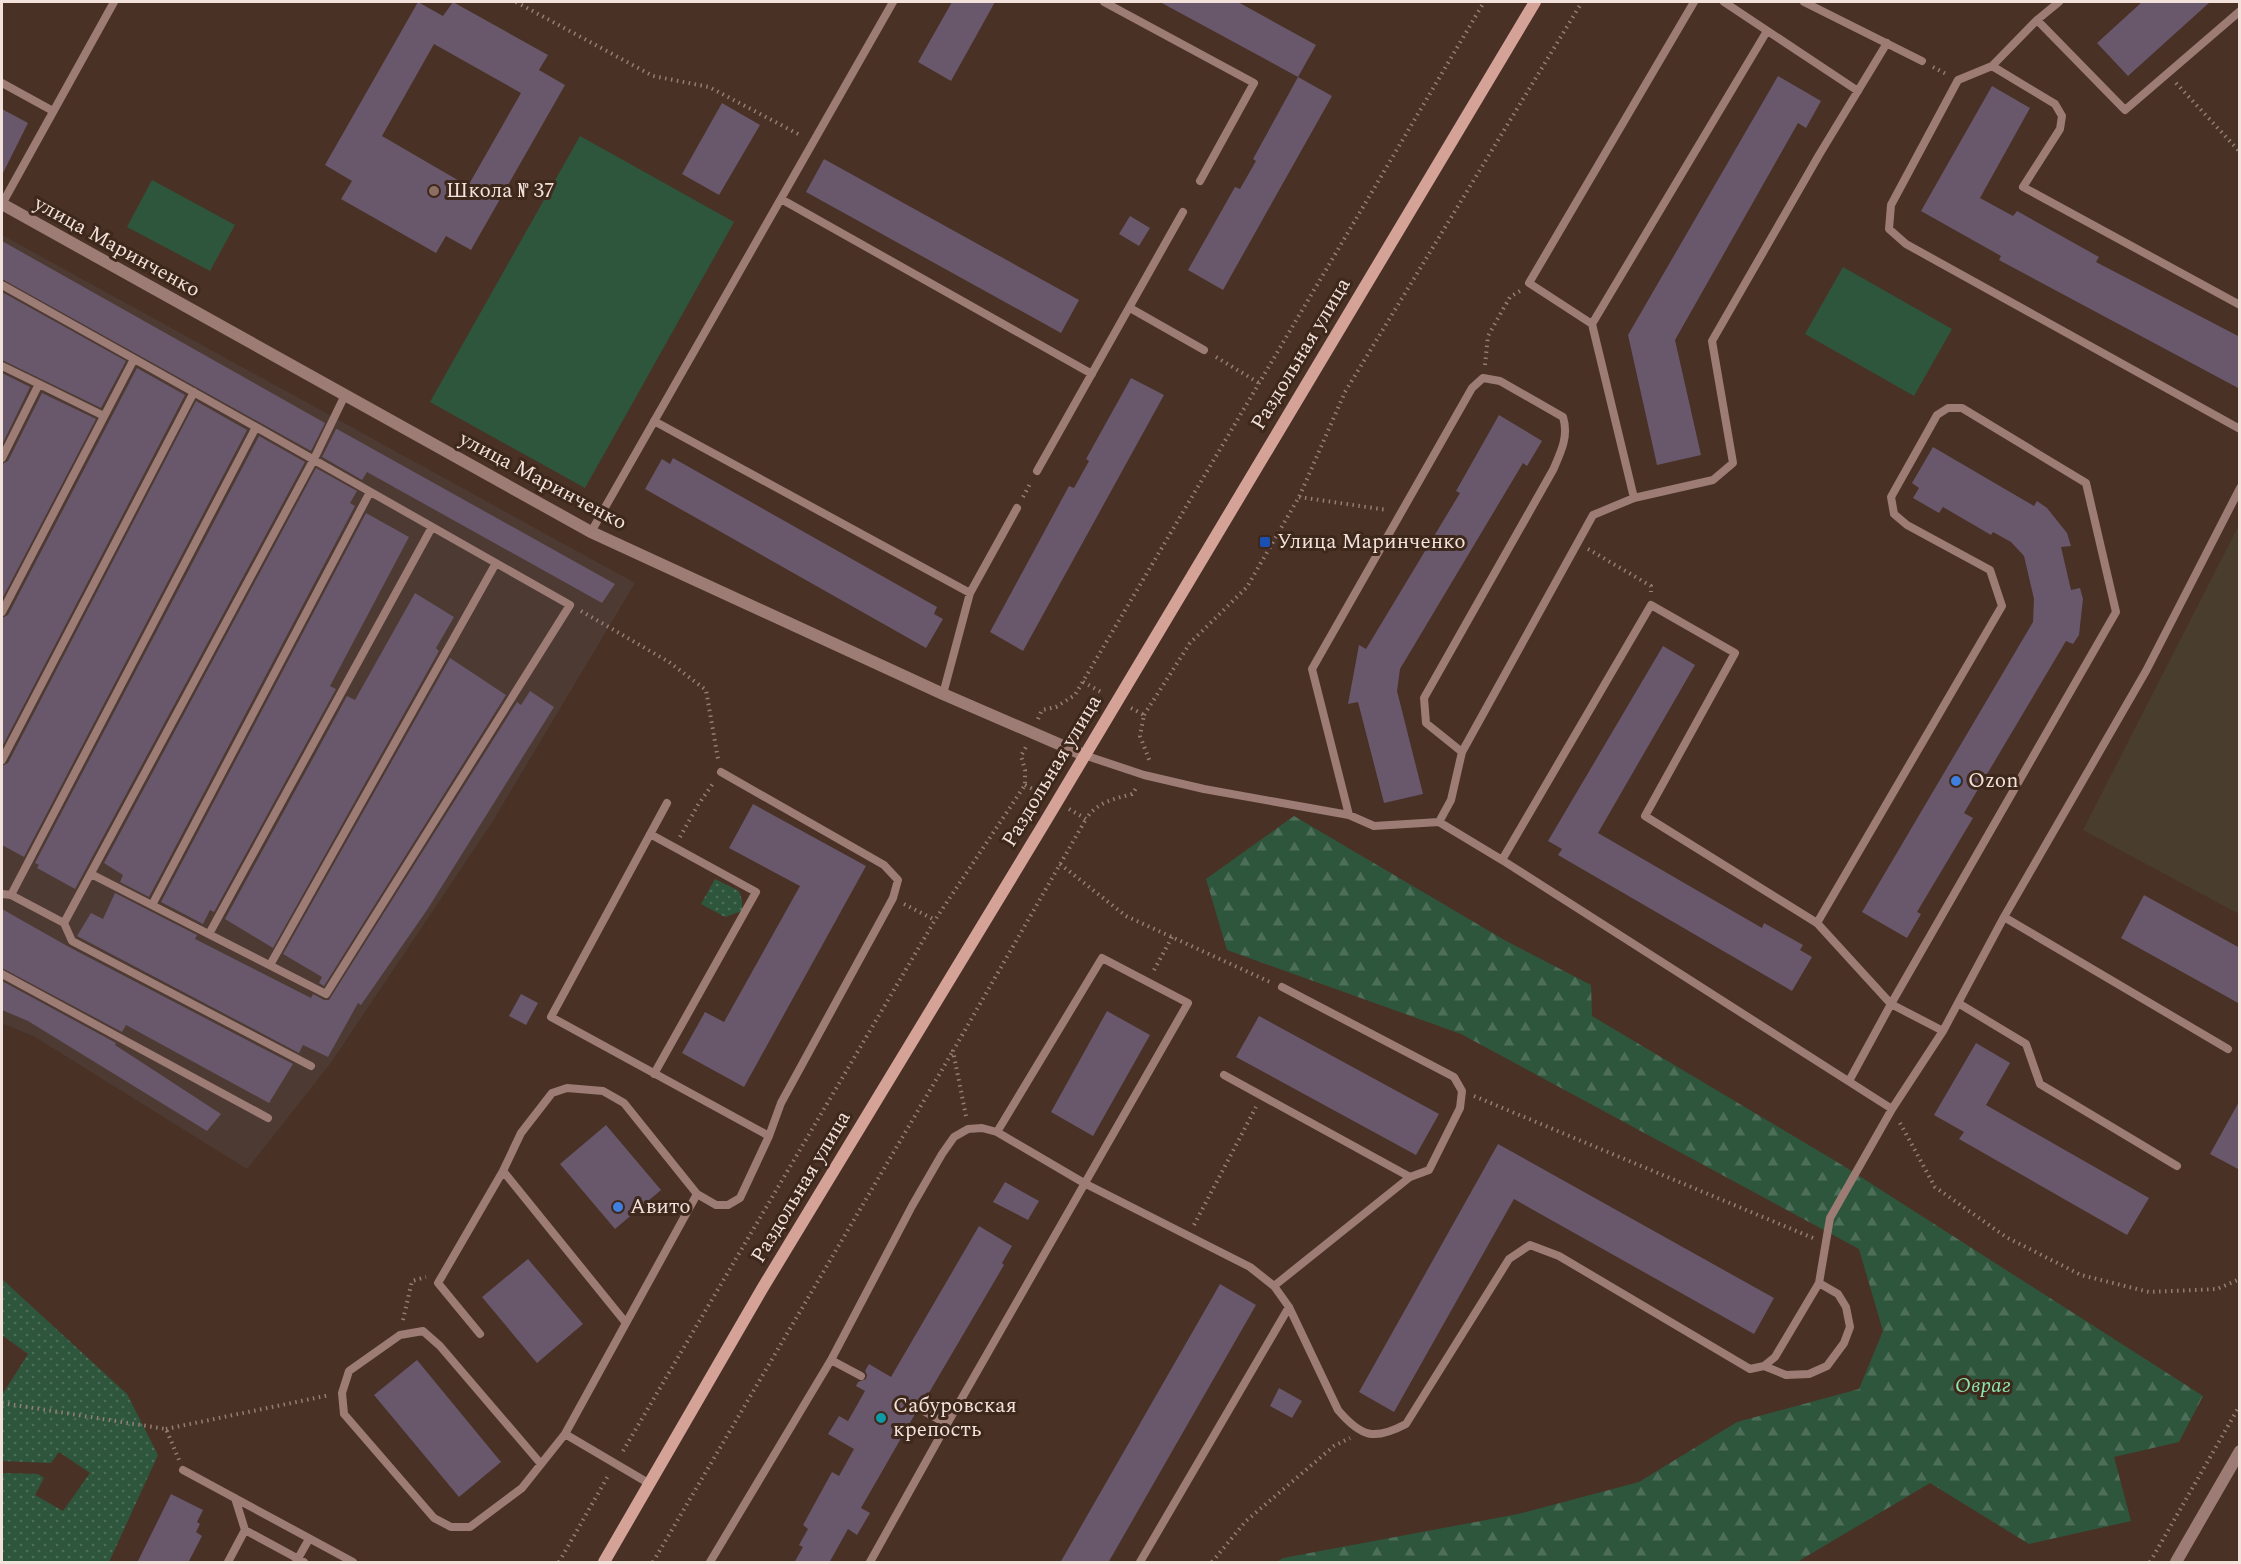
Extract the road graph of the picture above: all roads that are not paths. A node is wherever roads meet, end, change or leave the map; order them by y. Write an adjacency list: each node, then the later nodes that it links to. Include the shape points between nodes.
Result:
1 (114, 2): 17 (lane)
2 (893, 2): 19 (lane)
3 (1104, 2): 18 (lane, via 1254,83)
4 (1535, 2): 51 (main road, Раздольная улица)
5 (1694, 2): 25 (lane, via 1529,284)
6 (1724, 2): 11 (lane)
7 (1804, 2): 12 (lane)
8 (2059, 2): 10 (lane)
9 (2240, 11): 10 (lane, via 2125,110)
10 (2037, 20): 14 (lane)
11 (1767, 31): 16 (lane); 25 (lane)
12 (1887, 43): 13 (lane); 16 (lane)
13 (1922, 61)
14 (1992, 66): 23 (lane, via 2055,104 2062,116 2060,129 2023,187); 36 (lane, via 1958,80 1891,205 1890,229 1906,244)
15 (2, 83): 17 (lane)
16 (1857, 91): 42 (lane, via 1712,341 1733,463 1713,480)
17 (53, 111): 20 (lane)
18 (1200, 181)
19 (781, 199): 29 (lane); 34 (lane)
20 (2, 204): 32 (street, улица Маринченко)
21 (1183, 212): 24 (lane)
22 (2, 285): 27 (lane)
23 (2240, 305)
24 (1130, 308): 26 (lane); 29 (lane)
25 (1592, 324): 42 (lane)
26 (1204, 350)
27 (134, 359): 31 (lane); 33 (lane)
28 (2, 366): 30 (lane)
29 (1092, 374): 39 (lane)
30 (39, 384): 33 (lane); 37 (lane)
31 (194, 392): 35 (lane); 52 (lane)
32 (345, 395): 38 (lane); 45 (street, улица Маринченко)
33 (104, 416): 48 (lane)
34 (654, 421): 45 (lane); 47 (lane)
35 (256, 427): 38 (lane); 61 (lane)
36 (2240, 429)
37 (2, 458)
38 (314, 459): 41 (lane); 59 (lane)
39 (1037, 471)
40 (2240, 488): 63 (lane, via 2146,671)
41 (370, 492): 44 (lane); 62 (lane)
42 (1634, 498): 50 (lane, via 1593,515)
43 (1017, 508): 47 (lane)
44 (432, 527): 46 (lane); 66 (lane)
45 (591, 531): 49 (street, улица Маринченко)
46 (496, 563): 67 (lane); 67 (lane, via 570,605 326,993)
47 (970, 593): 49 (lane)
48 (2, 612)
49 (943, 694): 51 (street, улица Маринченко)
50 (1462, 752): 55 (lane, via 1426,723 1424,698 1553,470 1566,429 1563,417 1500,381 1483,378 1472,388 1312,669); 56 (lane, via 1451,800)
51 (1084, 755): 55 (lane, via 1204,789); 101 (main road, Раздольная улица, via 762,1289)
52 (2, 760)
53 (721, 772): 81 (lane, via 884,865 898,880 893,898 781,1103)
54 (667, 803): 57 (lane)
55 (1349, 815): 56 (lane, via 1374,826)
56 (1439, 822): 58 (lane)
57 (650, 834): 75 (lane, via 550,1017); 75 (lane, via 756,892)
58 (1502, 860): 65 (lane, via 1651,605 1735,653 1645,816); 77 (lane)
59 (91, 874): 62 (lane); 64 (lane)
60 (2, 894): 61 (lane)
61 (11, 895): 64 (lane)
62 (152, 905): 66 (lane)
63 (2004, 917): 71 (lane); 73 (lane)
64 (64, 923): 74 (lane, via 72,941)
65 (1817, 923): 70 (lane); 70 (lane, via 2001,606 1990,570 1894,514 1891,497 1936,415 1948,408 1962,408 2086,483 2116,612)
66 (209, 934): 67 (lane)
67 (270, 965)
68 (2, 974): 79 (lane)
69 (1282, 987): 84 (lane, via 1454,1077 1462,1091 1460,1108 1430,1170)
70 (1891, 1004): 72 (lane); 77 (lane)
71 (1958, 1004): 72 (lane); 82 (lane, via 2026,1044 2040,1084)
72 (1943, 1031): 78 (lane)
73 (2228, 1049)
74 (310, 1066)
75 (654, 1074): 81 (lane)
76 (1224, 1075): 84 (lane)
77 (1849, 1081): 78 (lane)
78 (1892, 1109): 87 (lane, via 1830,1218)
79 (268, 1118)
80 (997, 1132): 85 (lane); 85 (lane, via 1102,958 1188,1003); 92 (lane, via 968,1129 954,1137)
81 (769, 1136): 86 (lane, via 740,1198 728,1205 716,1204)
82 (2177, 1166)
83 (503, 1171): 86 (lane, via 521,1133 552,1093 567,1088 603,1091 624,1103); 90 (lane); 91 (lane, via 438,1283)
84 (1410, 1177): 88 (lane)
85 (1084, 1183): 88 (lane, via 1250,1267); 96 (lane)
86 (697, 1194): 90 (lane)
87 (1819, 1283): 93 (lane, via 1775,1357); 93 (lane, via 1838,1294 1846,1307 1850,1328 1844,1343 1827,1366 1809,1374 1786,1375)
88 (1274, 1286): 89 (lane)
89 (1289, 1307): 93 (lane, via 1338,1410 1362,1433 1386,1435 1406,1424 1509,1259 1530,1245 1559,1256 1750,1369); 111 (lane)
90 (627, 1323): 97 (lane)
91 (480, 1334)
92 (831, 1360): 94 (lane); 109 (lane)
93 (1764, 1366)
94 (861, 1376)
95 (918, 1408): 96 (lane)
96 (947, 1424): 110 (lane)
97 (565, 1434): 99 (lane); 101 (lane)
98 (2240, 1451): 112 (street)
99 (541, 1464): 99 (lane, via 522,1488 470,1527 451,1527 434,1518 344,1414 342,1393 349,1371 400,1335 423,1331)
100 (183, 1470): 102 (lane)
101 (650, 1484): 108 (main road, Раздольная улица)
102 (235, 1498): 103 (lane); 104 (lane)
103 (245, 1530): 105 (lane); 106 (lane)
104 (309, 1539): 105 (lane); 107 (lane)
105 (299, 1561)
106 (228, 1563)
107 (353, 1563)
108 (604, 1563)
109 (710, 1563)
110 (870, 1563)
111 (1140, 1563)
112 (2176, 1563)

